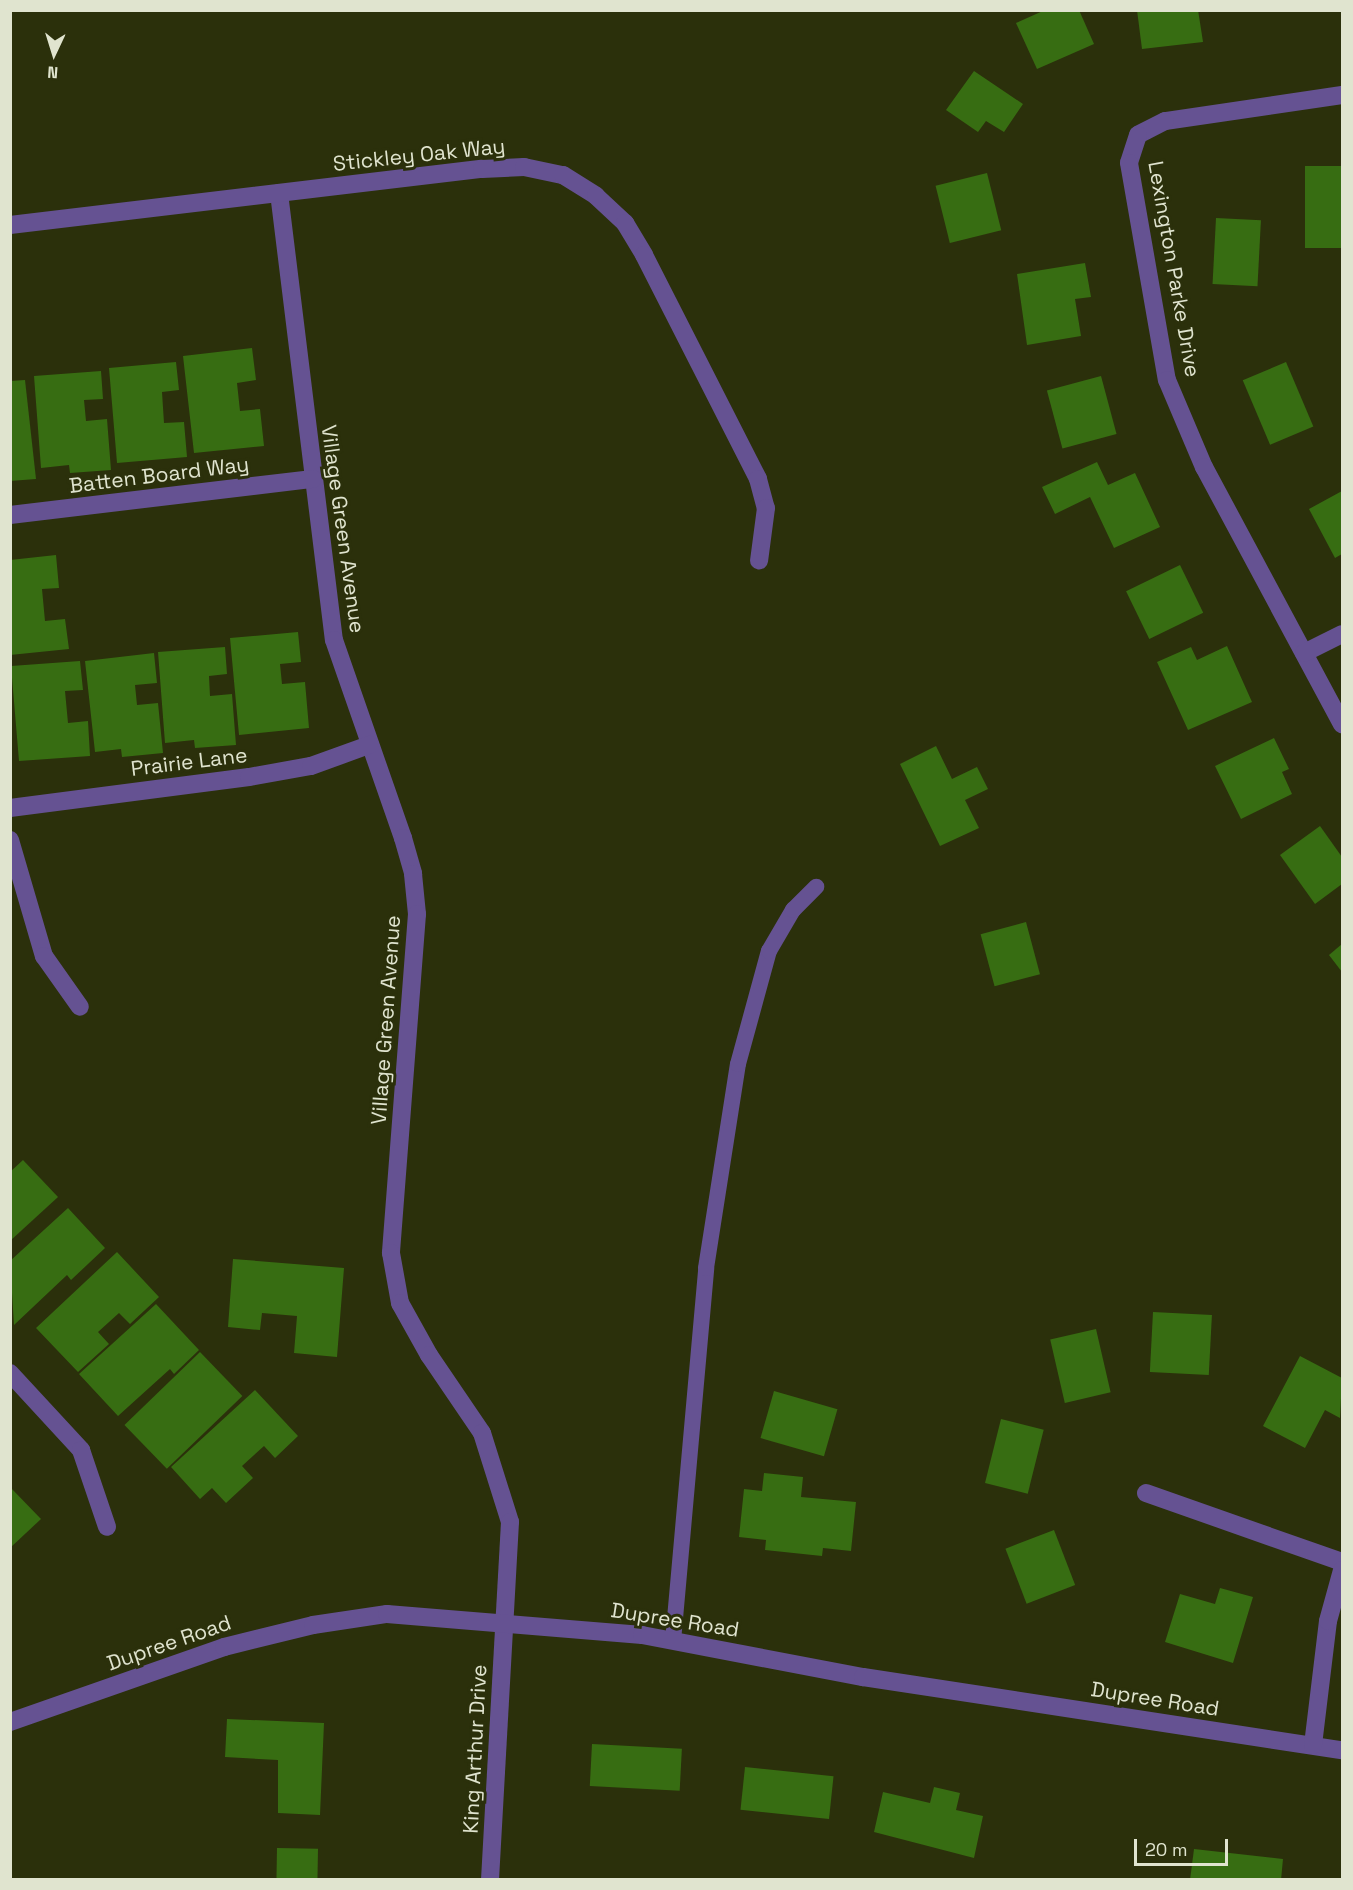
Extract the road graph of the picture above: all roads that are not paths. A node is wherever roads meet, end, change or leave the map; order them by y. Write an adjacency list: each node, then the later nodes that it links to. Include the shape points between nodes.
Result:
1 (1342, 95): 8 (street, Lexington Parke Drive, via 1165,121 1138,135 1129,163 1167,380 1204,467)
2 (279, 193): 3 (street, Stickley Oak Way); 4 (street, Village Green Avenue); 6 (street, Stickley Oak Way, via 524,167 563,175 596,196 625,223 644,255 758,479 766,508)
3 (10, 225)
4 (313, 479): 5 (street, Batten Board Way); 10 (street, Village Green Avenue, via 334,640)
5 (10, 515)
6 (759, 561)
7 (1342, 634): 8 (street)
8 (1304, 653): 9 (street, Lexington Parke Drive)
9 (1342, 724)
10 (369, 745): 11 (street, Prairie Lane, via 311,766 249,777); 20 (street, Village Green Avenue, via 403,838 413,874 417,914 391,1253 399,1303 482,1433 510,1522)
11 (10, 808)
12 (10, 840): 14 (street, via 44,956)
13 (816, 887): 21 (lane, via 793,910 769,951 738,1064 706,1268)
14 (80, 1007)
15 (10, 1373): 17 (street, via 81,1450)
16 (1146, 1493): 18 (street)
17 (107, 1527)
18 (1342, 1562)
19 (1342, 1570): 23 (street, via 1328,1622)
20 (505, 1621): 21 (street, Dupree Road); 22 (street, Dupree Road, via 387,1614 313,1625 224,1647); 25 (street, King Arthur Drive)
21 (673, 1641): 23 (street, Dupree Road, via 863,1677)
22 (10, 1722)
23 (1313, 1745): 24 (street, Dupree Road)
24 (1342, 1750)
25 (490, 1880)

